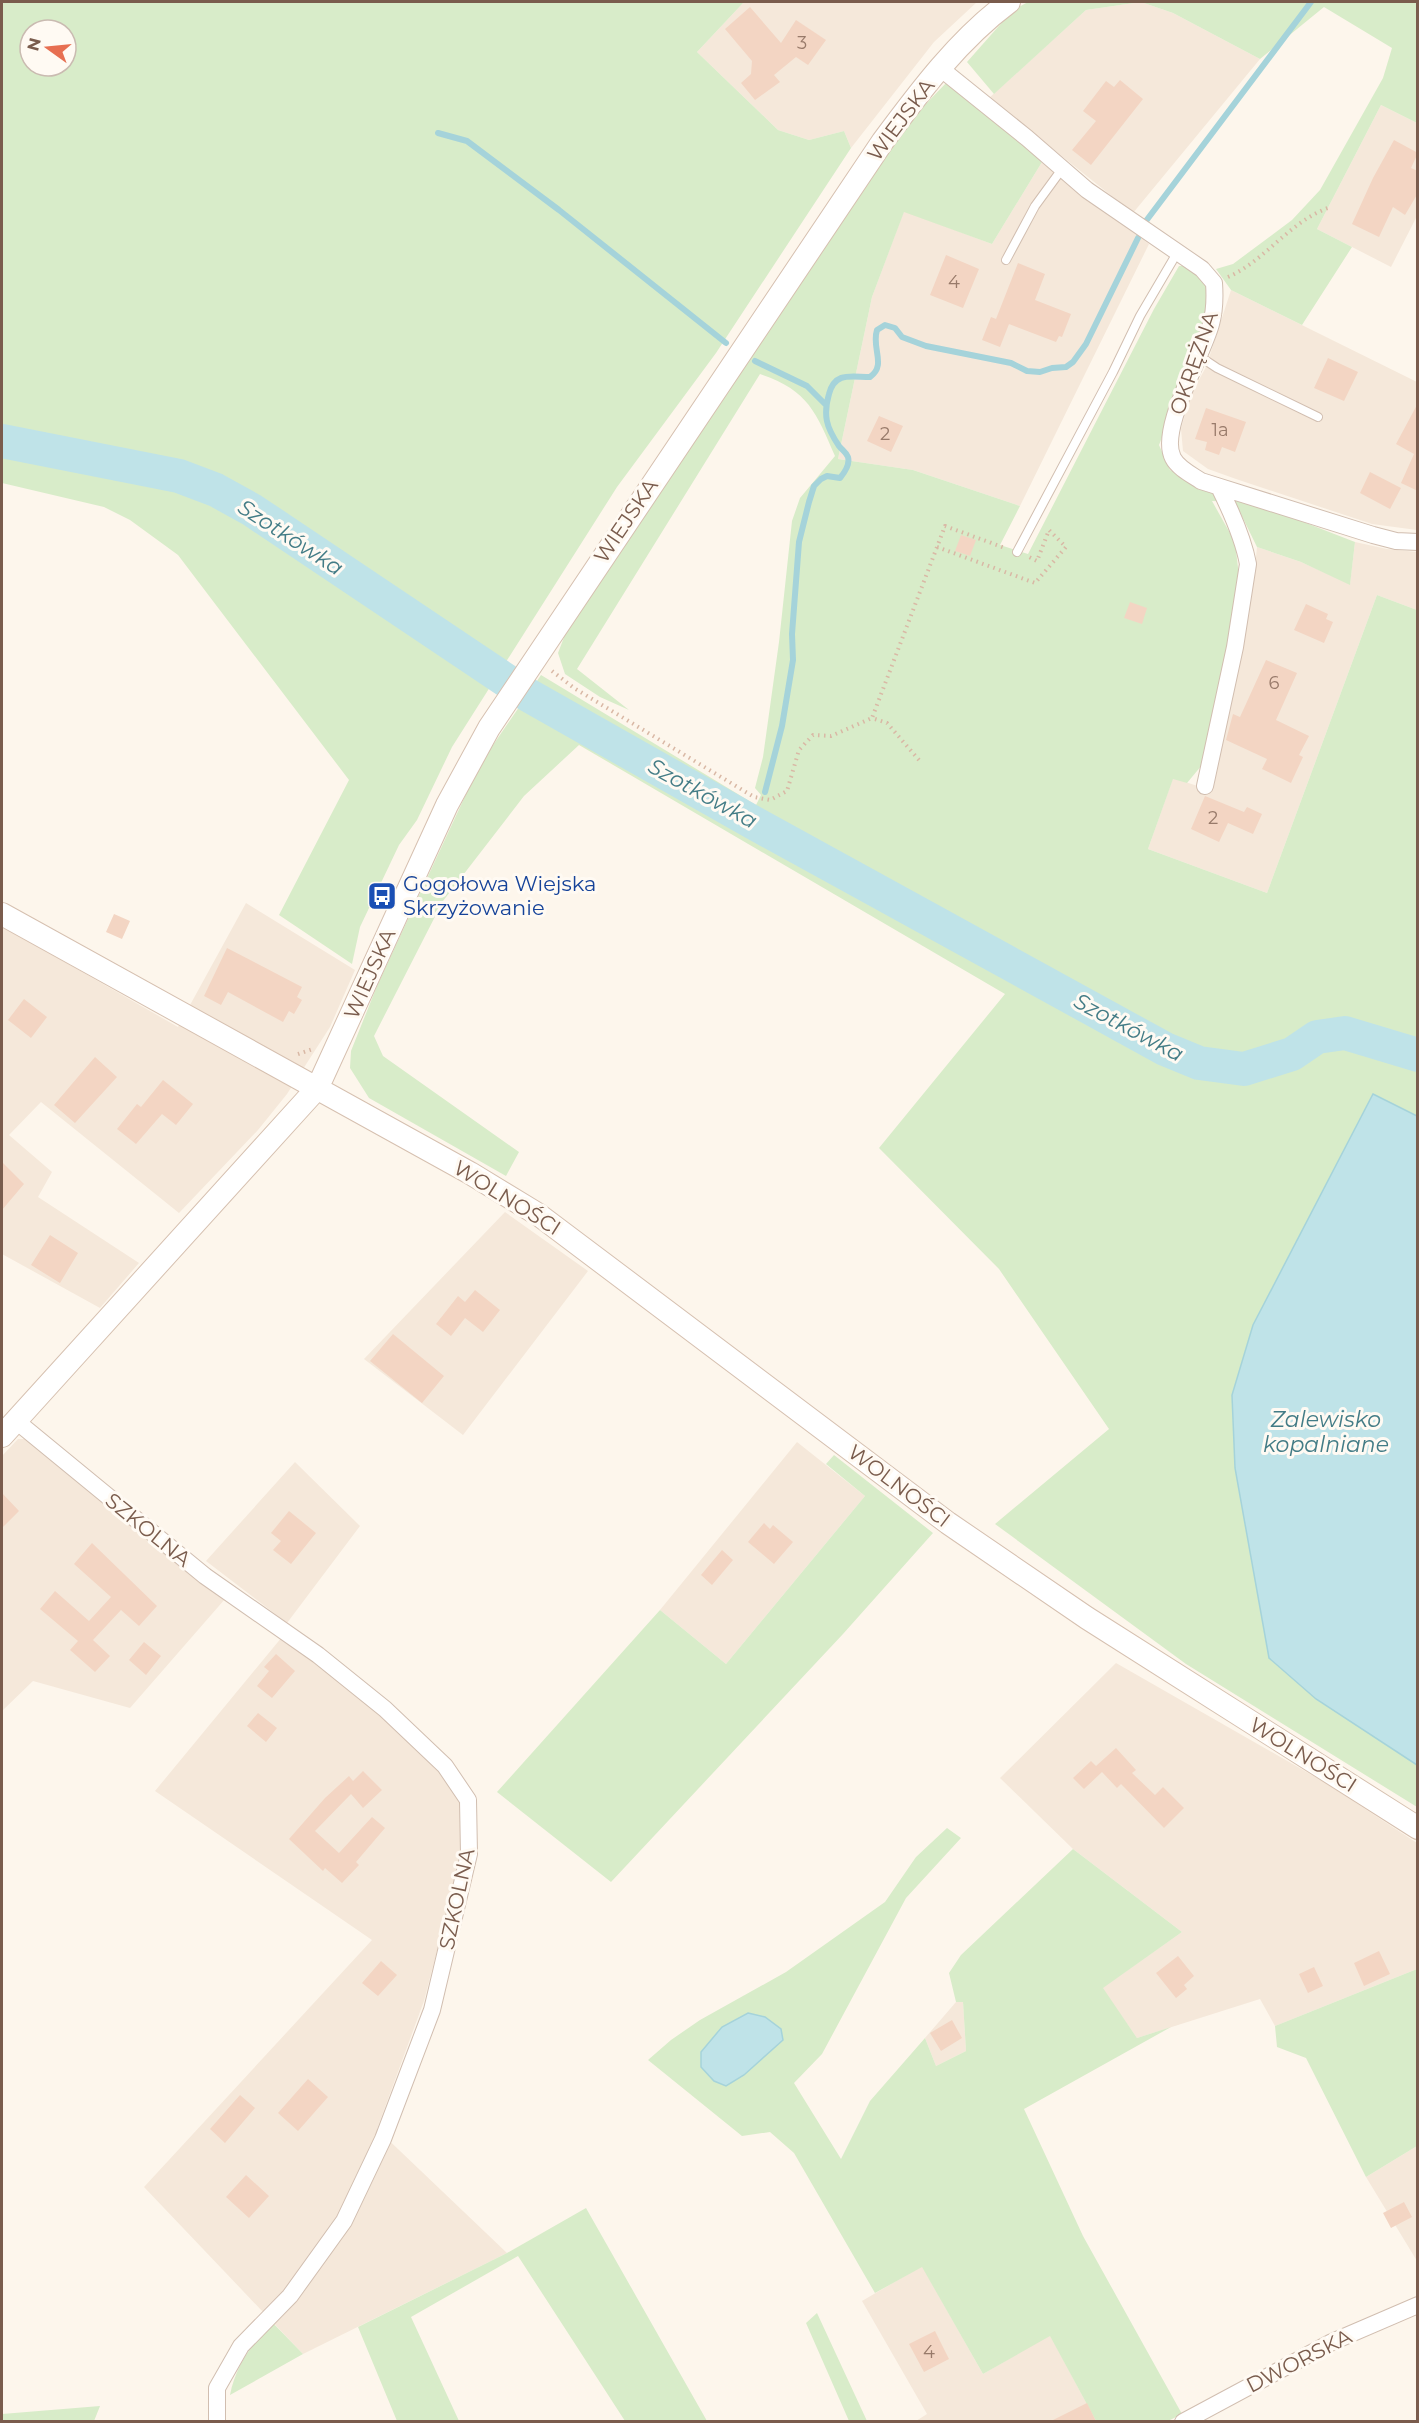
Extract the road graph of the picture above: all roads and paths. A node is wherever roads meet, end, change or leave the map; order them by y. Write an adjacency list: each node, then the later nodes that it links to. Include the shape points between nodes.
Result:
1 (1009, 2): 2 (street, WIEJSKA)
2 (940, 68): 3 (street, OKRĘŻNA); 14 (street, WIEJSKA, via 871,158)
3 (1062, 169): 5 (street, OKRĘŻNA); 6 (lane, via 1035,206)
4 (1328, 208): 7 (path, via 1292,230 1242,271)
5 (1177, 253): 7 (street, OKRĘŻNA); 13 (lane)
6 (1006, 260)
7 (1214, 283): 8 (street, OKRĘŻNA, via 1211,324)
8 (1199, 356): 9 (lane); 10 (street, OKRĘŻNA, via 1169,439 1173,459 1187,473)
9 (1318, 417)
10 (1219, 487): 11 (street, OKRĘŻNA, via 1374,535); 17 (street, via 1248,564 1235,647)
11 (1418, 542)
12 (937, 547): 13 (path, via 945,526); 13 (path, via 1035,583 1066,548 1049,530 1037,561); 15 (path)
13 (1017, 552)
14 (532, 662): 15 (path, via 754,797 771,800 787,791 799,750 813,735 831,736); 19 (street, WIEJSKA, via 503,704 447,805)
15 (872, 718): 16 (path, via 887,723)
16 (919, 760)
17 (1205, 786)
18 (2, 914): 19 (street, WOLNOŚCI)
19 (317, 1087): 20 (street, WIEJSKA); 22 (street, WOLNOŚCI, via 539,1215 948,1523 1097,1625)
20 (295, 1114): 21 (street, SZKOLNA)
21 (8, 1428): 24 (street, SZKOLNA, via 318,1655 385,1709 445,1766 468,1800 469,1854 432,2010 383,2139 344,2220 290,2296 241,2346 217,2388)
22 (1418, 1828)
23 (1418, 2305): 25 (street, DWORSKA, via 1332,2342)
24 (217, 2421)
25 (1183, 2421)

